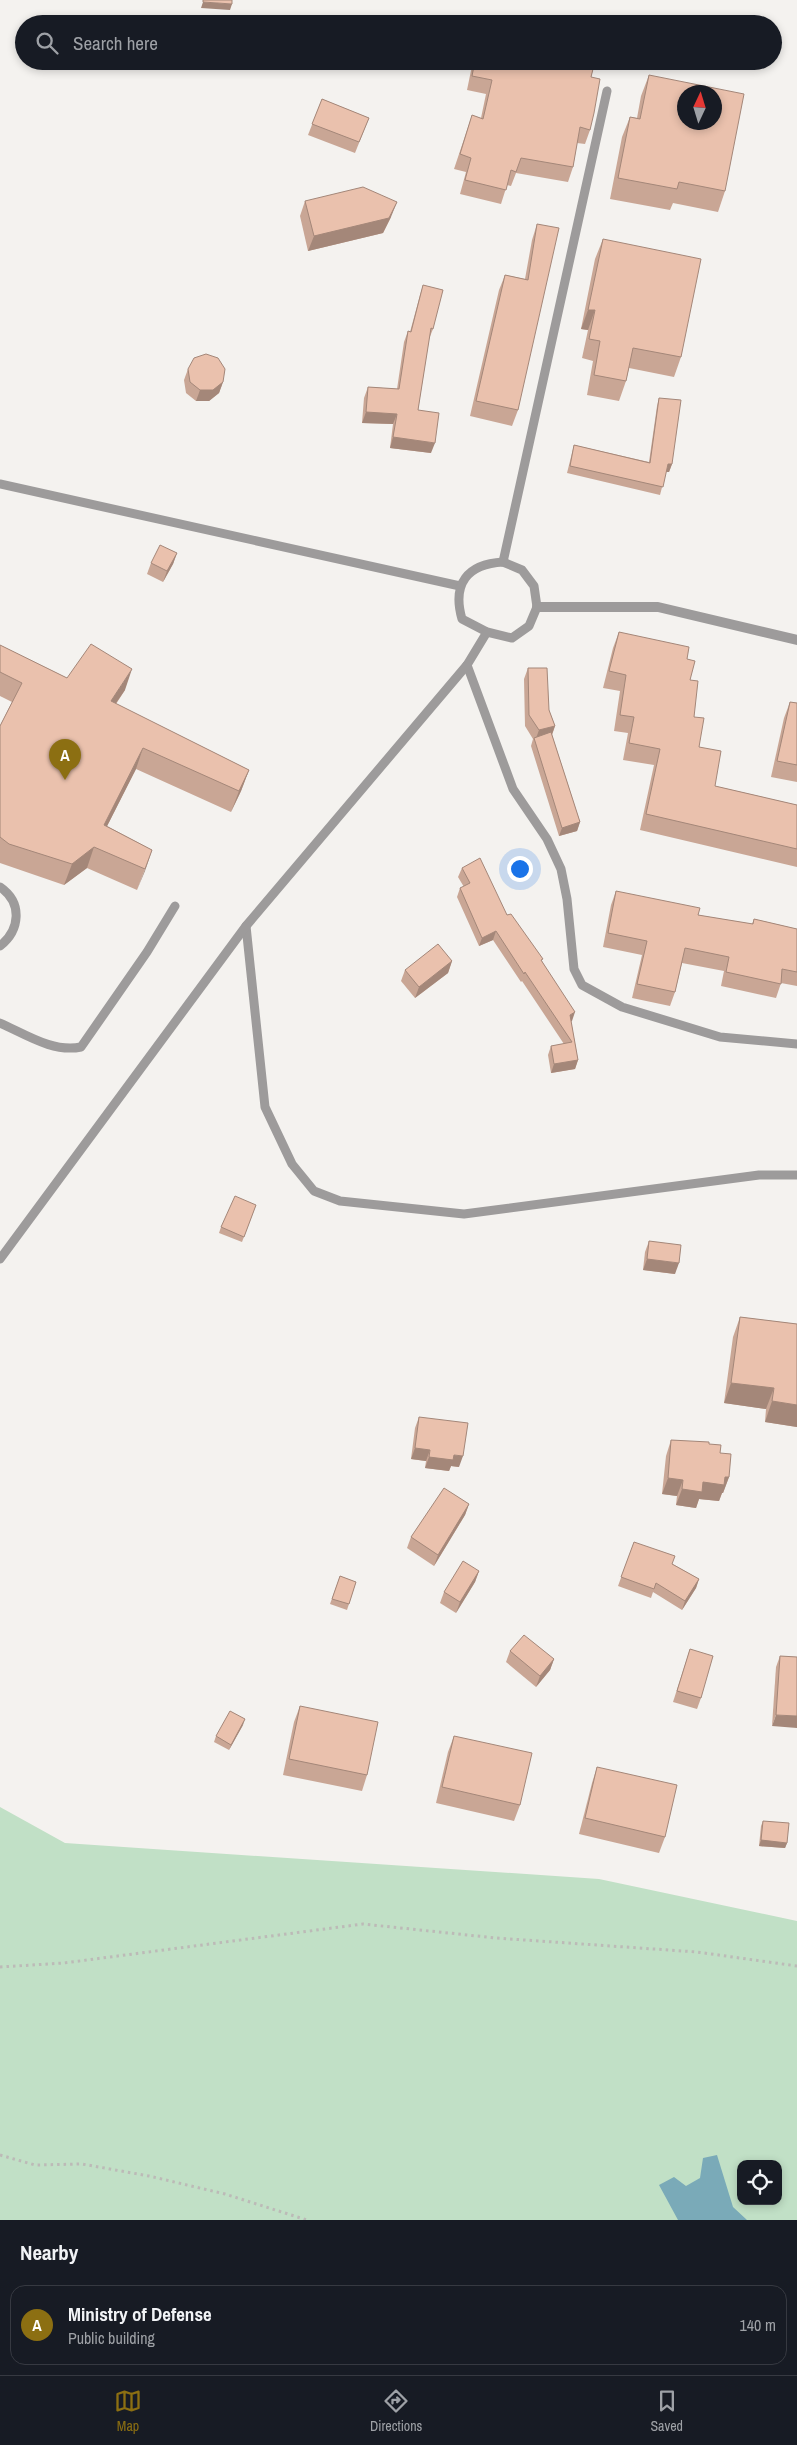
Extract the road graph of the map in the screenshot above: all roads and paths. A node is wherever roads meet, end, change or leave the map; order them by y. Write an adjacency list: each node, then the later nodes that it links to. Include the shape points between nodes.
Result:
1 (607, 91): 3 (lane)
2 (0, 484): 4 (lane)
3 (503, 562): 4 (lane, via 485,563 470,572); 5 (lane, via 522,570 534,586)
4 (460, 586): 6 (lane, via 457,603 462,620)
5 (537, 607): 6 (lane, via 529,626 512,638); 7 (street, via 658,607)
6 (487, 632): 8 (lane)
7 (797, 640)
8 (467, 665): 11 (lane); 14 (lane, via 513,789 547,839 561,869 574,969 582,985 622,1007 720,1037)
9 (0, 887): 12 (lane, via 10,896 17,918 9,940)
10 (175, 906): 13 (lane, via 81,1047 69,1050 54,1047)
11 (246, 926): 15 (lane, via 265,1107 292,1164 314,1191 340,1201 464,1214 758,1175); 16 (lane)
12 (0, 946)
13 (0, 1023)
14 (797, 1044)
15 (797, 1175)
16 (0, 1259)
17 (797, 1966): 18 (path, via 697,1952 496,1938 362,1924 64,1963)
18 (0, 1967)
19 (0, 2155): 20 (path, via 35,2165 82,2164 149,2176 225,2194)
20 (307, 2220)

